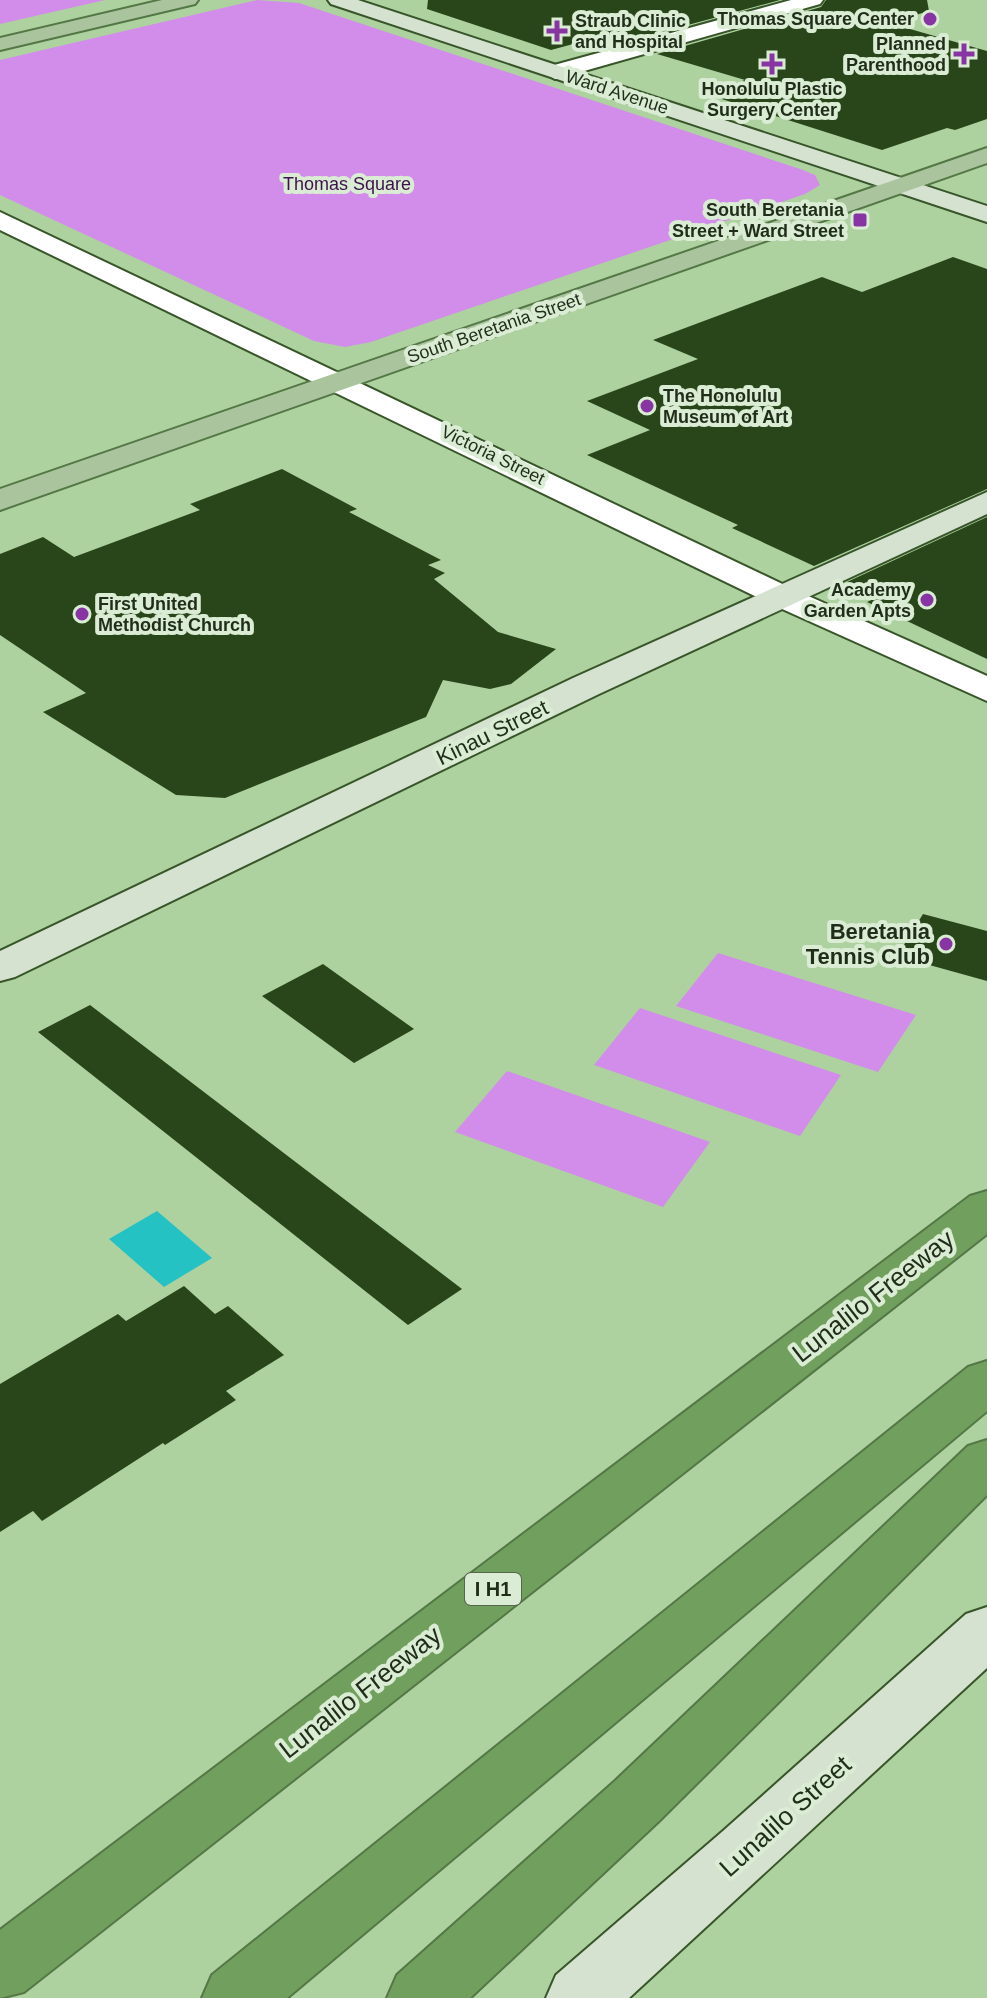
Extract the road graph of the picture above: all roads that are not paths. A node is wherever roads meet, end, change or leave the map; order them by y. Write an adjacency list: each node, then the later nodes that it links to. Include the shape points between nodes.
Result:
1 (188, 0): 4 (main road)
2 (338, 0): 5 (main road, Ward Avenue)
3 (813, 0): 5 (street)
4 (0, 44)
5 (555, 72): 7 (main road, Ward Avenue)
6 (987, 155): 7 (main road, South Beretania Street)
7 (901, 186): 8 (main road, Ward Avenue); 10 (main road, South Beretania Street)
8 (987, 214)
9 (1, 222): 10 (street, Victoria Street)
10 (340, 382): 11 (main road, South Beretania Street); 13 (street, Victoria Street)
11 (0, 500)
12 (987, 502): 13 (main road, Kinau Street)
13 (783, 597): 14 (street, Victoria Street); 15 (main road, Kinau Street)
14 (987, 690)
15 (0, 968)
16 (987, 1185): 18 (highway)
17 (987, 1208): 18 (highway, Lunalilo Freeway / I H1)
18 (934, 1249): 22 (highway, Lunalilo Freeway / I H1)
19 (987, 1381): 23 (highway)
20 (987, 1461): 24 (highway, via 637,1801)
21 (987, 1631): 25 (main road, Lunalilo Street)
22 (0, 1970)
23 (236, 1998)
24 (421, 1998)
25 (580, 1998)

